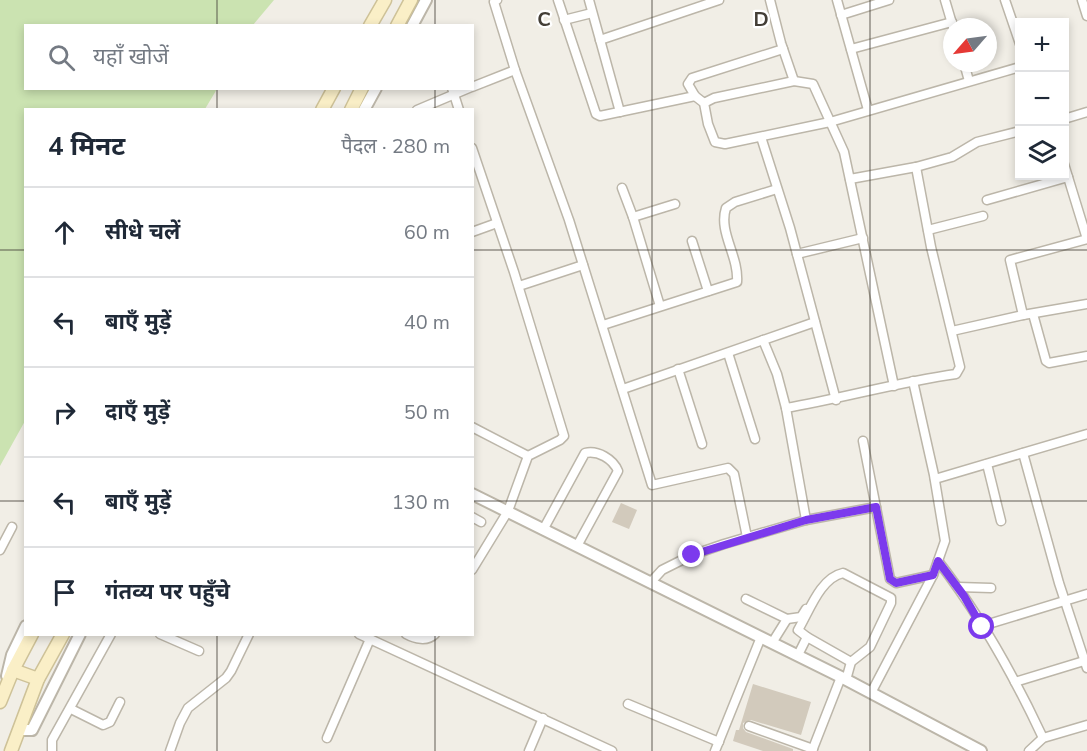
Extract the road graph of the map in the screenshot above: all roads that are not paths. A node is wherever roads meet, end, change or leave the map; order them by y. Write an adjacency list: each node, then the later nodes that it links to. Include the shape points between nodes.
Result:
1 (384, 0): 21 (main road)
2 (411, 0): 22 (main road)
3 (426, 0): 23 (street)
4 (496, 0): 30 (street)
5 (558, 0): 20 (street)
6 (589, 0): 16 (street)
7 (719, 0): 26 (street)
8 (770, 0): 27 (street)
9 (837, 0): 17 (street)
10 (889, 0): 17 (street)
11 (945, 0): 19 (street)
12 (995, 0): 13 (street)
13 (1000, 0)
14 (1005, 0): 25 (street)
15 (1082, 0): 18 (street)
16 (592, 13): 20 (street); 26 (street)
17 (841, 15): 28 (street)
18 (1087, 16)
19 (950, 18)
20 (564, 20): 45 (street, via 596,114)
21 (371, 24)
22 (398, 24)
23 (413, 24)
24 (943, 27): 28 (street)
25 (1015, 29)
26 (600, 40): 45 (street)
27 (783, 49): 32 (street); 38 (street, via 692,78 688,84)
28 (851, 49): 44 (street)
29 (1015, 67): 33 (street)
30 (515, 70): 34 (street); 69 (street)
31 (966, 72): 33 (street)
32 (794, 81): 40 (street); 48 (street, via 813,84)
33 (969, 81): 44 (street)
34 (474, 87)
35 (333, 90): 41 (main road)
36 (374, 90): 39 (street)
37 (453, 92): 42 (street); 43 (street)
38 (695, 96): 40 (street); 45 (street)
39 (365, 102)
40 (704, 103): 50 (street, via 715,142)
41 (323, 108)
42 (421, 108)
43 (458, 108)
44 (868, 110): 48 (street)
45 (620, 112)
46 (1087, 112): 47 (street)
47 (1069, 118)
48 (830, 122): 50 (street); 53 (street, via 844,152)
49 (1015, 132): 52 (street, via 977,142 952,157)
50 (761, 138): 57 (street)
51 (475, 165): 62 (street)
52 (916, 167): 53 (street); 63 (street)
53 (850, 179): 65 (street)
54 (1057, 180): 58 (street)
55 (1069, 180): 66 (street)
56 (622, 188): 61 (street)
57 (777, 189): 68 (street); 71 (street, via 726,208 723,216 737,282)
58 (987, 200)
59 (675, 204): 61 (street)
60 (983, 216): 63 (street)
61 (633, 217): 73 (street)
62 (497, 223): 64 (street); 70 (street)
63 (928, 230): 78 (street)
64 (474, 231)
65 (863, 238): 68 (street); 84 (street)
66 (1087, 239): 75 (street, via 1010,260)
67 (692, 241): 71 (street)
68 (797, 254): 76 (street)
69 (584, 265): 70 (street); 77 (street)
70 (519, 286): 95 (street, via 564,436)
71 (708, 291): 73 (street)
72 (1087, 304): 74 (street)
73 (660, 306): 77 (street)
74 (1033, 314): 75 (street); 81 (street, via 1046,361)
75 (1023, 315): 78 (street)
76 (815, 322): 79 (street); 86 (street)
77 (603, 325): 85 (street)
78 (952, 331): 83 (street, via 960,367 956,374)
79 (763, 340): 80 (street); 87 (street)
80 (728, 353): 82 (street); 90 (street)
81 (1087, 356)
82 (678, 369): 85 (street); 92 (street)
83 (913, 381): 84 (street); 97 (street)
84 (894, 386): 86 (street)
85 (623, 388): 98 (street)
86 (836, 400): 87 (street)
87 (786, 408): 103 (street)
88 (474, 428): 95 (street)
89 (1086, 434): 93 (street); 94 (street)
90 (755, 439)
91 (863, 441): 101 (street)
92 (702, 444)
93 (1087, 445)
94 (1023, 453): 96 (street); 119 (street)
95 (528, 456): 102 (street)
96 (987, 464): 97 (street); 104 (street)
97 (935, 479): 110 (street, via 945,541)
98 (652, 485): 99 (street); 107 (street, via 728,468 734,474)
99 (642, 488)
100 (474, 495): 102 (street)
101 (876, 507): 103 (street); 113 (street, via 890,579 896,583)
102 (507, 511): 106 (street); 111 (street)
103 (806, 520): 107 (street)
104 (1001, 521)
105 (12, 527): 109 (street)
106 (543, 530): 108 (street); 108 (street, via 585,453 608,458 618,471)
107 (747, 537): 114 (street, via 692,555 662,570)
108 (577, 546): 114 (street)
109 (0, 550)
110 (938, 561): 113 (street); 115 (street)
111 (474, 567)
112 (829, 574): 120 (street, via 801,617)
113 (933, 575): 145 (street)
114 (651, 582): 132 (street)
115 (958, 587): 116 (street); 121 (street)
116 (992, 588)
117 (1087, 594): 119 (street)
118 (746, 599): 120 (street)
119 (1065, 601): 121 (street); 139 (street)
120 (787, 620): 135 (street)
121 (982, 627): 143 (street)
122 (24, 630): 144 (street, via 12,655)
123 (31, 636): 140 (main road)
124 (62, 636): 142 (main road)
125 (79, 636): 153 (street, via 32,730)
126 (107, 636): 149 (street)
127 (165, 636): 136 (street)
128 (248, 636): 161 (street, via 226,678 188,708)
129 (363, 636): 134 (street)
130 (410, 636): 131 (street, via 426,640)
131 (434, 636)
132 (761, 637): 135 (street); 156 (street)
133 (807, 638): 137 (street); 138 (street); 138 (street, via 798,630 824,585 839,574 891,598 870,647)
134 (370, 639): 150 (street); 154 (street)
135 (772, 642): 137 (street)
136 (199, 651)
137 (798, 655): 141 (street)
138 (851, 662): 141 (street)
139 (1086, 665): 143 (street)
140 (13, 670): 142 (main road); 144 (main road)
141 (843, 678): 145 (street); 157 (street)
142 (38, 680): 153 (main road)
143 (1015, 682): 155 (street)
144 (6, 685): 146 (main road)
145 (871, 693): 164 (street)
146 (0, 702)
147 (120, 702): 149 (street, via 110,722 103,725)
148 (628, 704): 156 (street)
149 (71, 709): 160 (street, via 52,740)
150 (543, 718): 162 (street); 163 (street)
151 (1087, 725): 155 (street)
152 (750, 726): 157 (street)
153 (18, 733): 158 (main road); 159 (main road)
154 (327, 738)
155 (1043, 738): 165 (street)
156 (717, 747)
157 (813, 750)
158 (11, 751)
159 (21, 751)
160 (52, 751)
161 (170, 751)
162 (529, 751)
163 (612, 751)
164 (981, 751)
165 (1029, 751)

